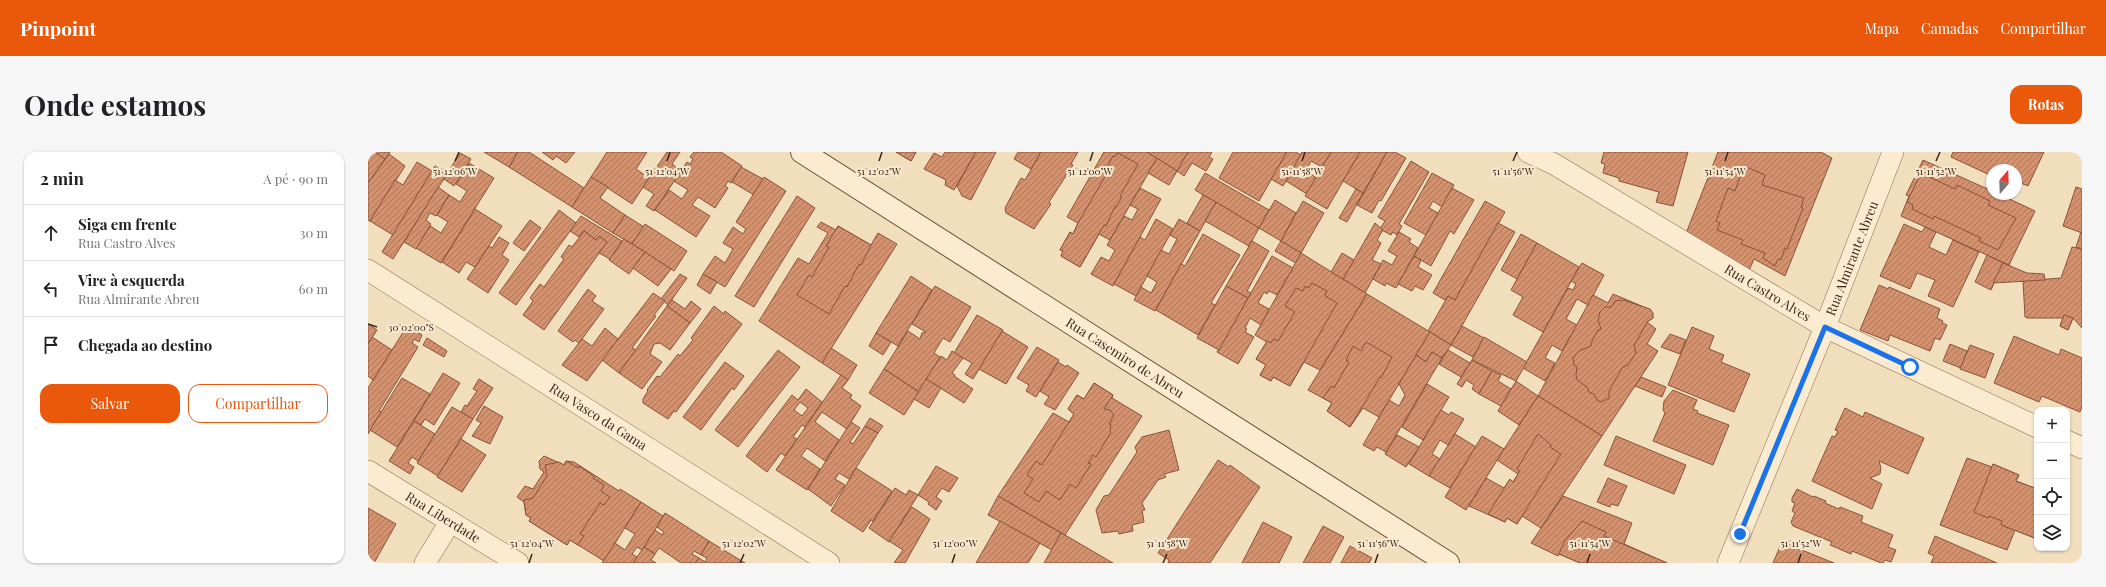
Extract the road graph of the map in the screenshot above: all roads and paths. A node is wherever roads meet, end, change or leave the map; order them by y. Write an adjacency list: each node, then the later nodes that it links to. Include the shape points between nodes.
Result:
1 (802, 152): 15 (street, Rua Casemiro de Abreu)
2 (1528, 152): 4 (street, Rua Castro Alves)
3 (1893, 152): 6 (street, Rua Almirante Abreu)
4 (1556, 158): 6 (street, Rua Castro Alves)
5 (368, 270): 14 (street, Rua Vasco da Gama)
6 (1825, 327): 7 (street, Rua Castro Alves); 16 (street, Rua Almirante Abreu)
7 (2034, 425)
8 (2070, 442): 9 (street)
9 (2082, 448)
10 (368, 471): 11 (street, Rua Liberdade)
11 (450, 522): 12 (street); 13 (street, Rua Liberdade)
12 (425, 563)
13 (518, 563)
14 (829, 563)
15 (1448, 563)
16 (1728, 563)

